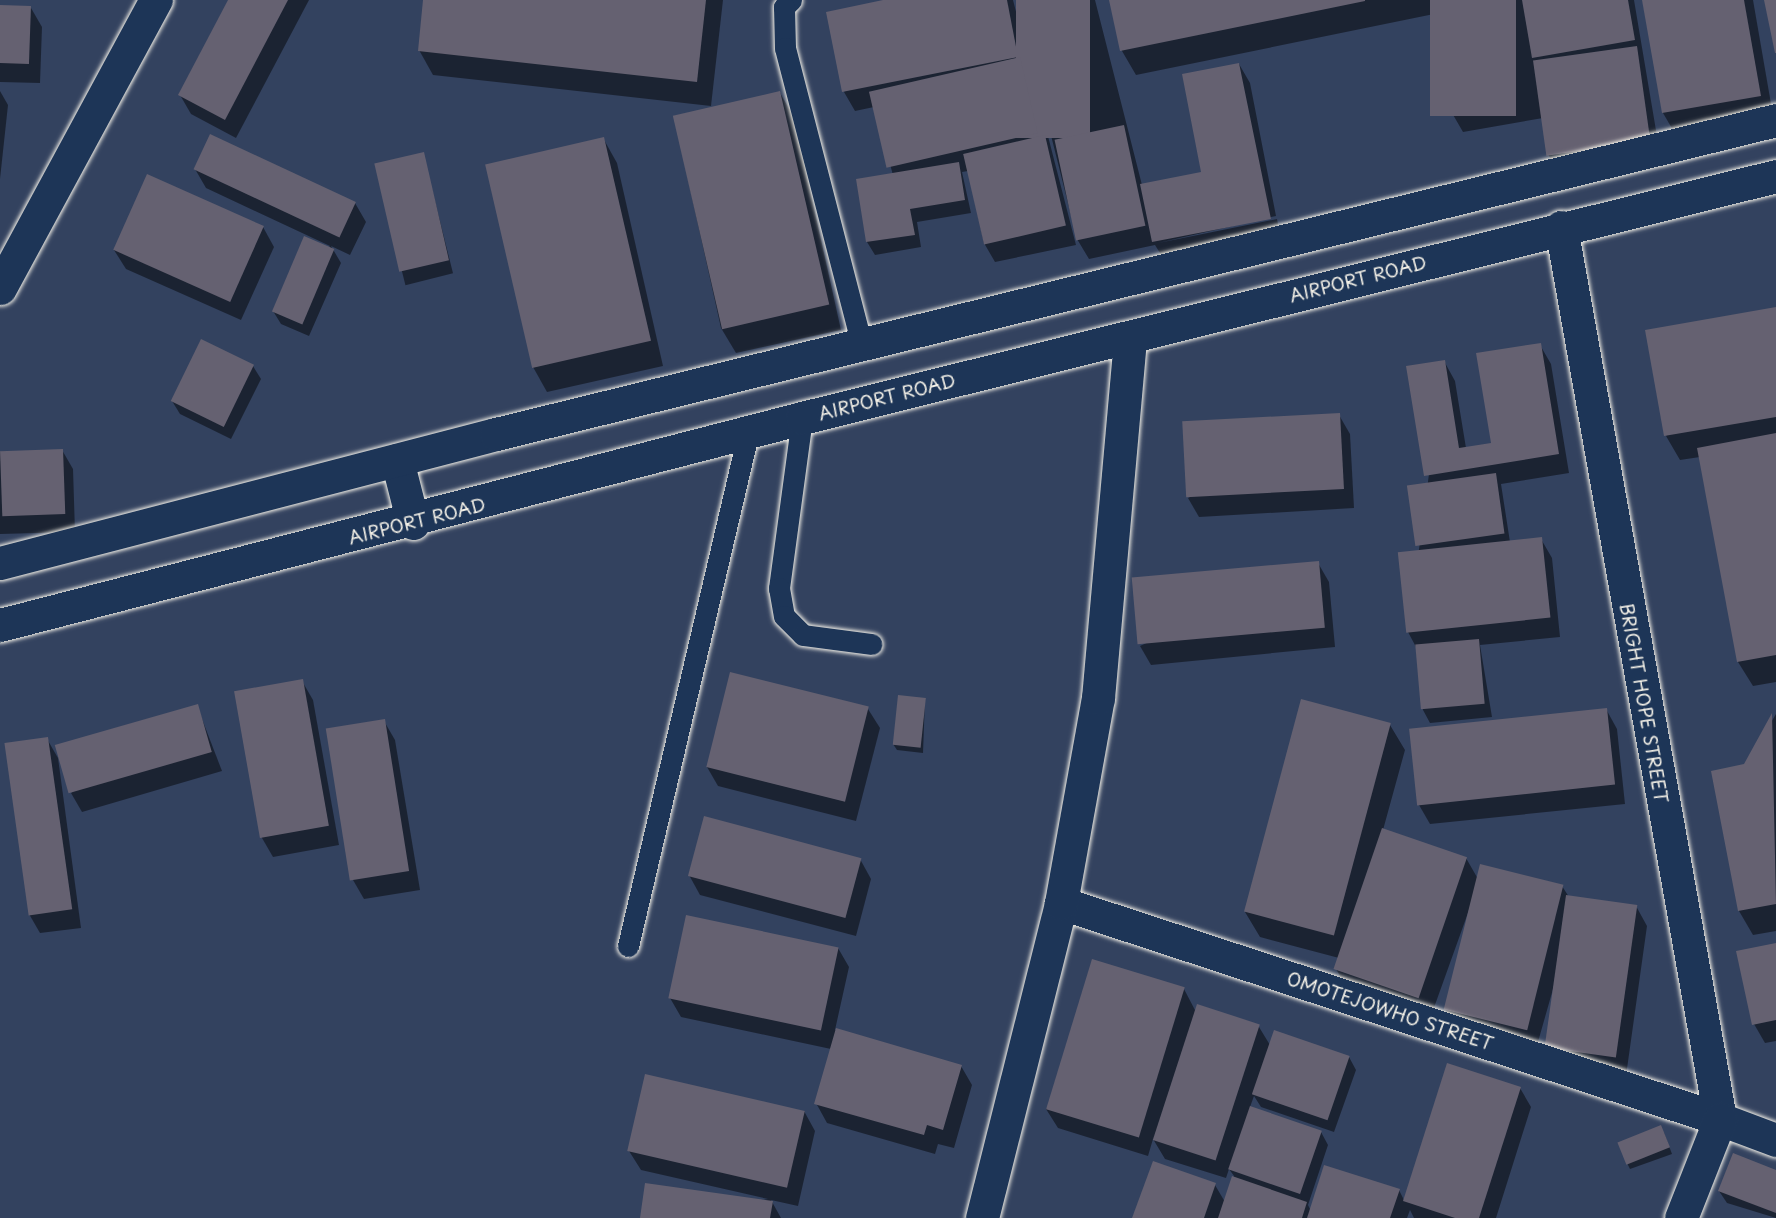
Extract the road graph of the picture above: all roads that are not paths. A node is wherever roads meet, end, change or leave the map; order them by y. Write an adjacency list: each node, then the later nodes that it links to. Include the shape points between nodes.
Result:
1 (156, 0): 6 (main road)
2 (790, 0): 8 (lane, via 784,7 785,48)
3 (1776, 120): 8 (main road)
4 (1776, 176): 5 (main road, AIRPORT ROAD)
5 (1561, 227): 7 (main road, AIRPORT ROAD); 18 (main road, BRIGHT HOPE STREET)
6 (0, 288)
7 (1130, 338): 9 (main road, AIRPORT ROAD); 16 (main road, via 1098,698)
8 (862, 346): 11 (main road)
9 (802, 418): 10 (main road, AIRPORT ROAD); 15 (lane, via 779,588 784,616 803,635)
10 (748, 434): 12 (main road, AIRPORT ROAD); 17 (lane)
11 (397, 460): 12 (main road); 13 (main road)
12 (413, 523): 14 (main road, AIRPORT ROAD)
13 (0, 563)
14 (0, 626)
15 (871, 644)
16 (1061, 903): 18 (main road, OMOTEJOWHO STREET); 20 (main road)
17 (628, 946)
18 (1720, 1119): 19 (main road); 21 (main road)
19 (1776, 1140)
20 (982, 1218)
21 (1681, 1218)

